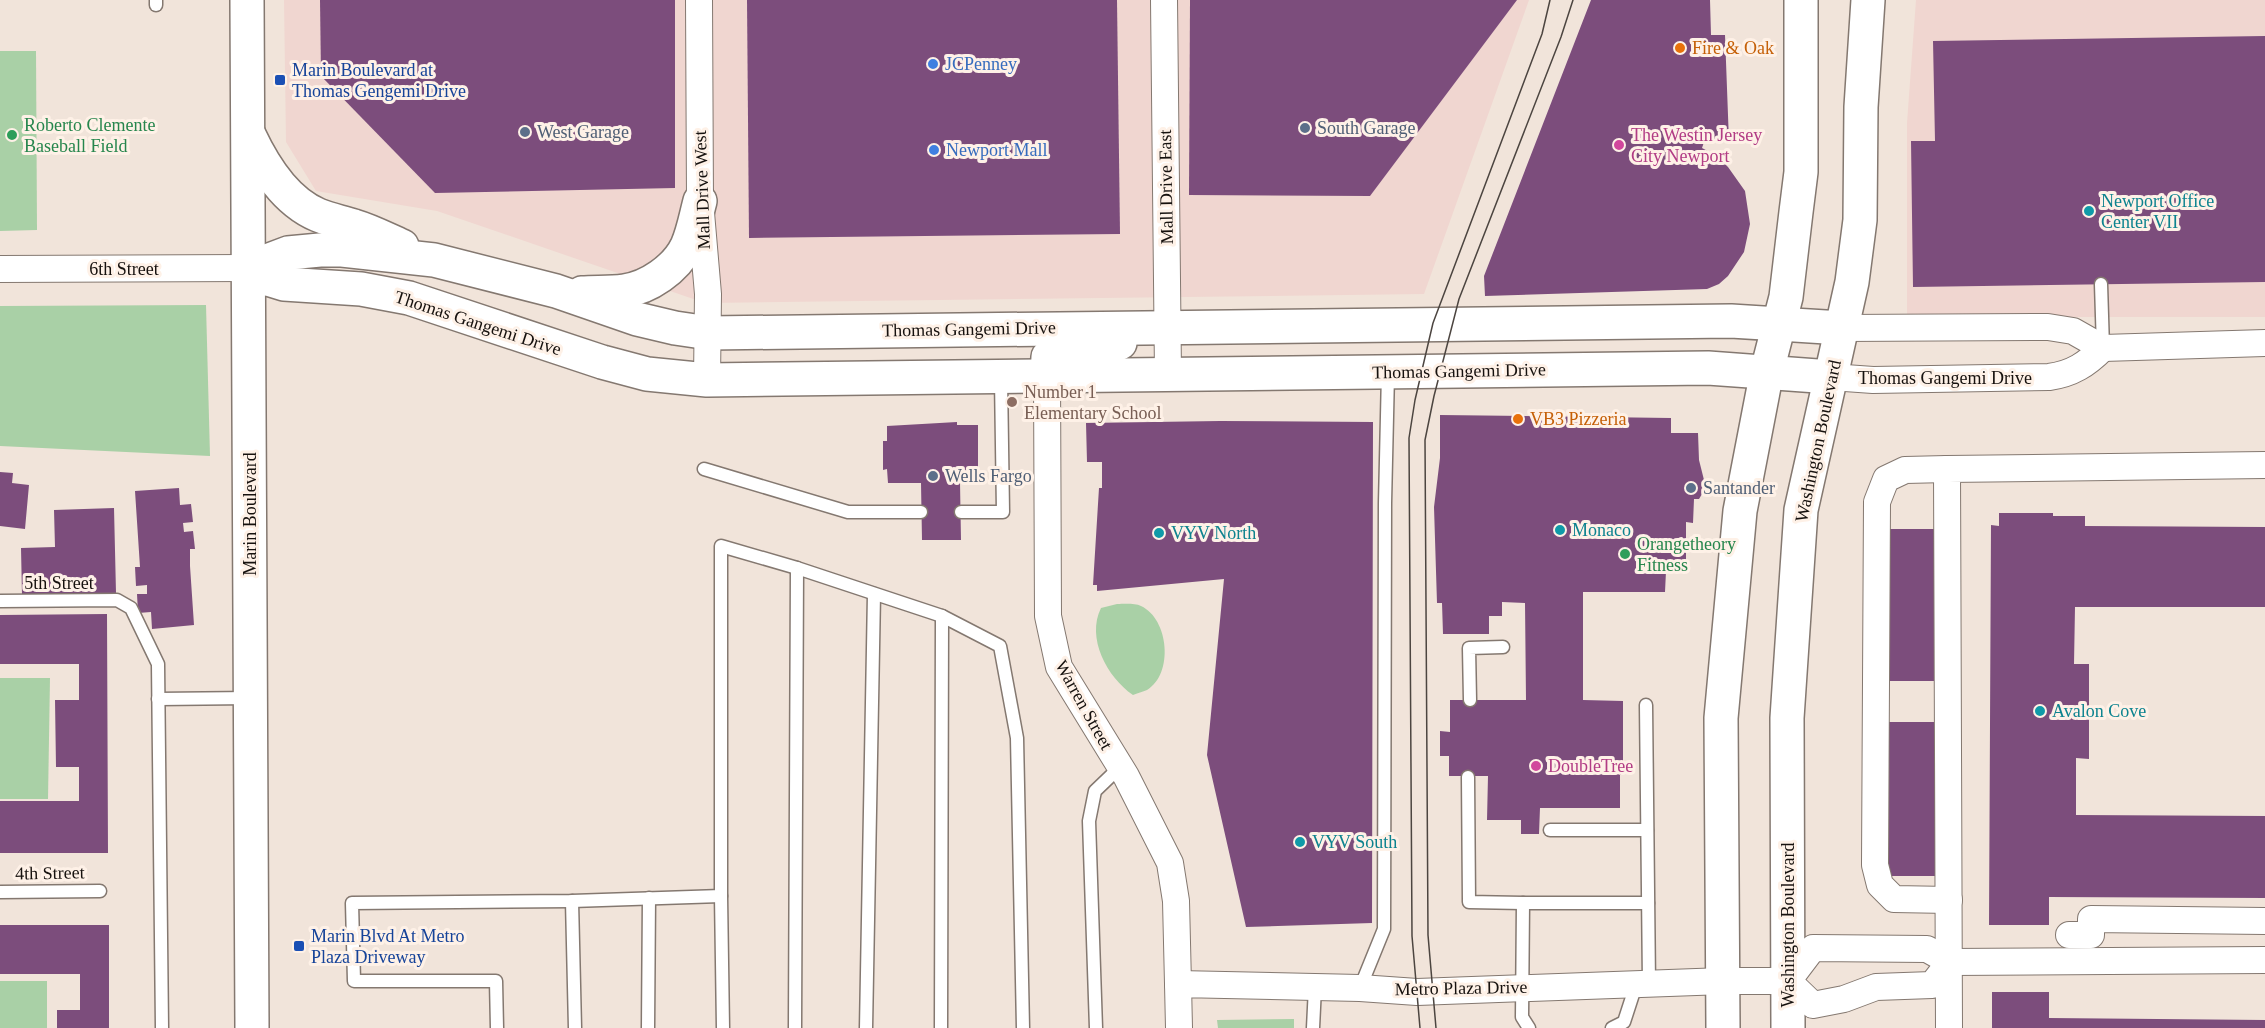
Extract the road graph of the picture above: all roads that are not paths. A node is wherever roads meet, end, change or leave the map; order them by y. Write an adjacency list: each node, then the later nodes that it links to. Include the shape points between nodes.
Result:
1 (247, 0): 6 (street, Marin Boulevard)
2 (699, 0): 7 (street, Mall Drive West)
3 (1164, 0): 15 (street, Mall Drive East)
4 (1801, 0): 13 (street, via 1801,172 1786,297)
5 (1868, 0): 16 (street, Washington Boulevard, via 1861,107 1860,220)
6 (248, 131): 8 (street, via 267,168 303,206); 9 (street, Marin Boulevard)
7 (700, 201): 12 (street, via 682,255 651,281 625,291); 17 (street, Mall Drive West)
8 (434, 260): 9 (street, Thomas Gangemi Drive, via 320,250 288,253); 12 (street, Thomas Gangemi Drive)
9 (248, 268): 10 (street, 6th Street); 26 (street, Thomas Gangemi Drive, via 284,284 361,289 409,298 613,366); 37 (street, Marin Boulevard)
10 (0, 269)
11 (2101, 284): 19 (lane)
12 (556, 291): 17 (street, Thomas Gangemi Drive, via 637,319)
13 (1779, 324): 15 (street, Thomas Gangemi Drive, via 1723,321); 16 (street, Thomas Gangemi Drive); 20 (street)
14 (1130, 327): 15 (street, Thomas Gangemi Drive); 17 (street, Thomas Gangemi Drive); 23 (street, via 1124,342 1099,350 1059,351 1048,357)
15 (1168, 327): 22 (street, Mall Drive East)
16 (1842, 328): 19 (street, Thomas Gangemi Drive, via 2048,327 2073,331); 25 (street, Washington Boulevard)
17 (709, 333): 26 (street, Mall Drive West)
18 (2265, 343): 19 (street)
19 (2103, 348): 25 (street, Thomas Gangemi Drive, via 2083,366 2049,377)
20 (1767, 371): 21 (street, Thomas Gangemi Drive, via 1696,368); 25 (street, Thomas Gangemi Drive); 57 (street, via 1740,511 1721,718)
21 (1388, 372): 22 (street, Thomas Gangemi Drive); 63 (lane, via 1384,929)
22 (1168, 374): 23 (street, Thomas Gangemi Drive)
23 (1047, 375): 24 (street, Thomas Gangemi Drive); 41 (street, Warren Street, via 1051,634 1059,667)
24 (1001, 376): 26 (street, Thomas Gangemi Drive); 31 (lane, via 1003,512)
25 (1831, 377): 58 (street, Washington Boulevard, via 1801,510 1787,718)
26 (707, 380)
27 (2265, 465): 28 (street)
28 (1947, 469): 49 (street); 49 (street, via 1905,470 1886,479 1877,502 1875,865 1880,885 1894,899)
29 (704, 470): 30 (lane, via 848,512)
30 (921, 512)
31 (961, 512)
32 (797, 568): 33 (lane); 47 (lane, via 721,546); 70 (lane)
33 (874, 594): 35 (lane); 71 (lane)
34 (0, 601): 38 (lane, 5th Street, via 117,600 130,608 158,664)
35 (942, 616): 72 (lane); 73 (lane, via 1000,646 1017,738)
36 (1503, 647): 39 (lane, via 1469,648)
37 (250, 698): 38 (lane); 65 (street, Marin Boulevard)
38 (158, 699): 64 (lane)
39 (1470, 700)
40 (1646, 705): 44 (lane)
41 (1120, 767): 59 (street, Warren Street, via 1170,863 1176,900); 74 (lane, via 1095,791 1089,821)
42 (1468, 777): 51 (lane, via 1469,902)
43 (1550, 830): 44 (lane)
44 (1647, 830): 52 (lane)
45 (100, 891): 46 (lane, 4th Street)
46 (0, 892)
47 (721, 896): 48 (lane); 69 (lane)
48 (649, 898): 50 (lane); 68 (lane)
49 (1949, 900): 56 (street)
50 (572, 901): 66 (lane, via 352,903 354,981 496,981); 67 (lane)
51 (1523, 903): 52 (lane); 62 (lane)
52 (1648, 903): 60 (lane)
53 (2265, 921): 54 (street, via 2091,919 2091,935)
54 (2069, 936)
55 (2265, 960): 56 (street)
56 (1950, 962): 58 (street, via 1927,948 1814,948); 58 (street, via 1932,985 1876,987 1813,1005); 81 (street)
57 (1724, 981): 58 (street, Metro Plaza Drive); 60 (street, Metro Plaza Drive); 79 (street)
58 (1788, 981): 80 (street, Washington Boulevard)
59 (1178, 984): 61 (street, Metro Plaza Drive); 75 (street)
60 (1642, 985): 62 (street, Metro Plaza Drive); 78 (lane, via 1624,1022)
61 (1315, 987): 63 (street, Metro Plaza Drive); 76 (lane)
62 (1522, 987): 63 (street, Metro Plaza Drive, via 1417,992); 77 (lane, via 1522,1017)
63 (1360, 988)
64 (162, 1028)
65 (252, 1028)
66 (497, 1028)
67 (576, 1028)
68 (648, 1028)
69 (723, 1028)
70 (795, 1028)
71 (866, 1028)
72 (941, 1028)
73 (1023, 1028)
74 (1096, 1028)
75 (1179, 1028)
76 (1313, 1028)
77 (1529, 1028)
78 (1612, 1028)
79 (1723, 1028)
80 (1788, 1028)
81 (1949, 1028)

